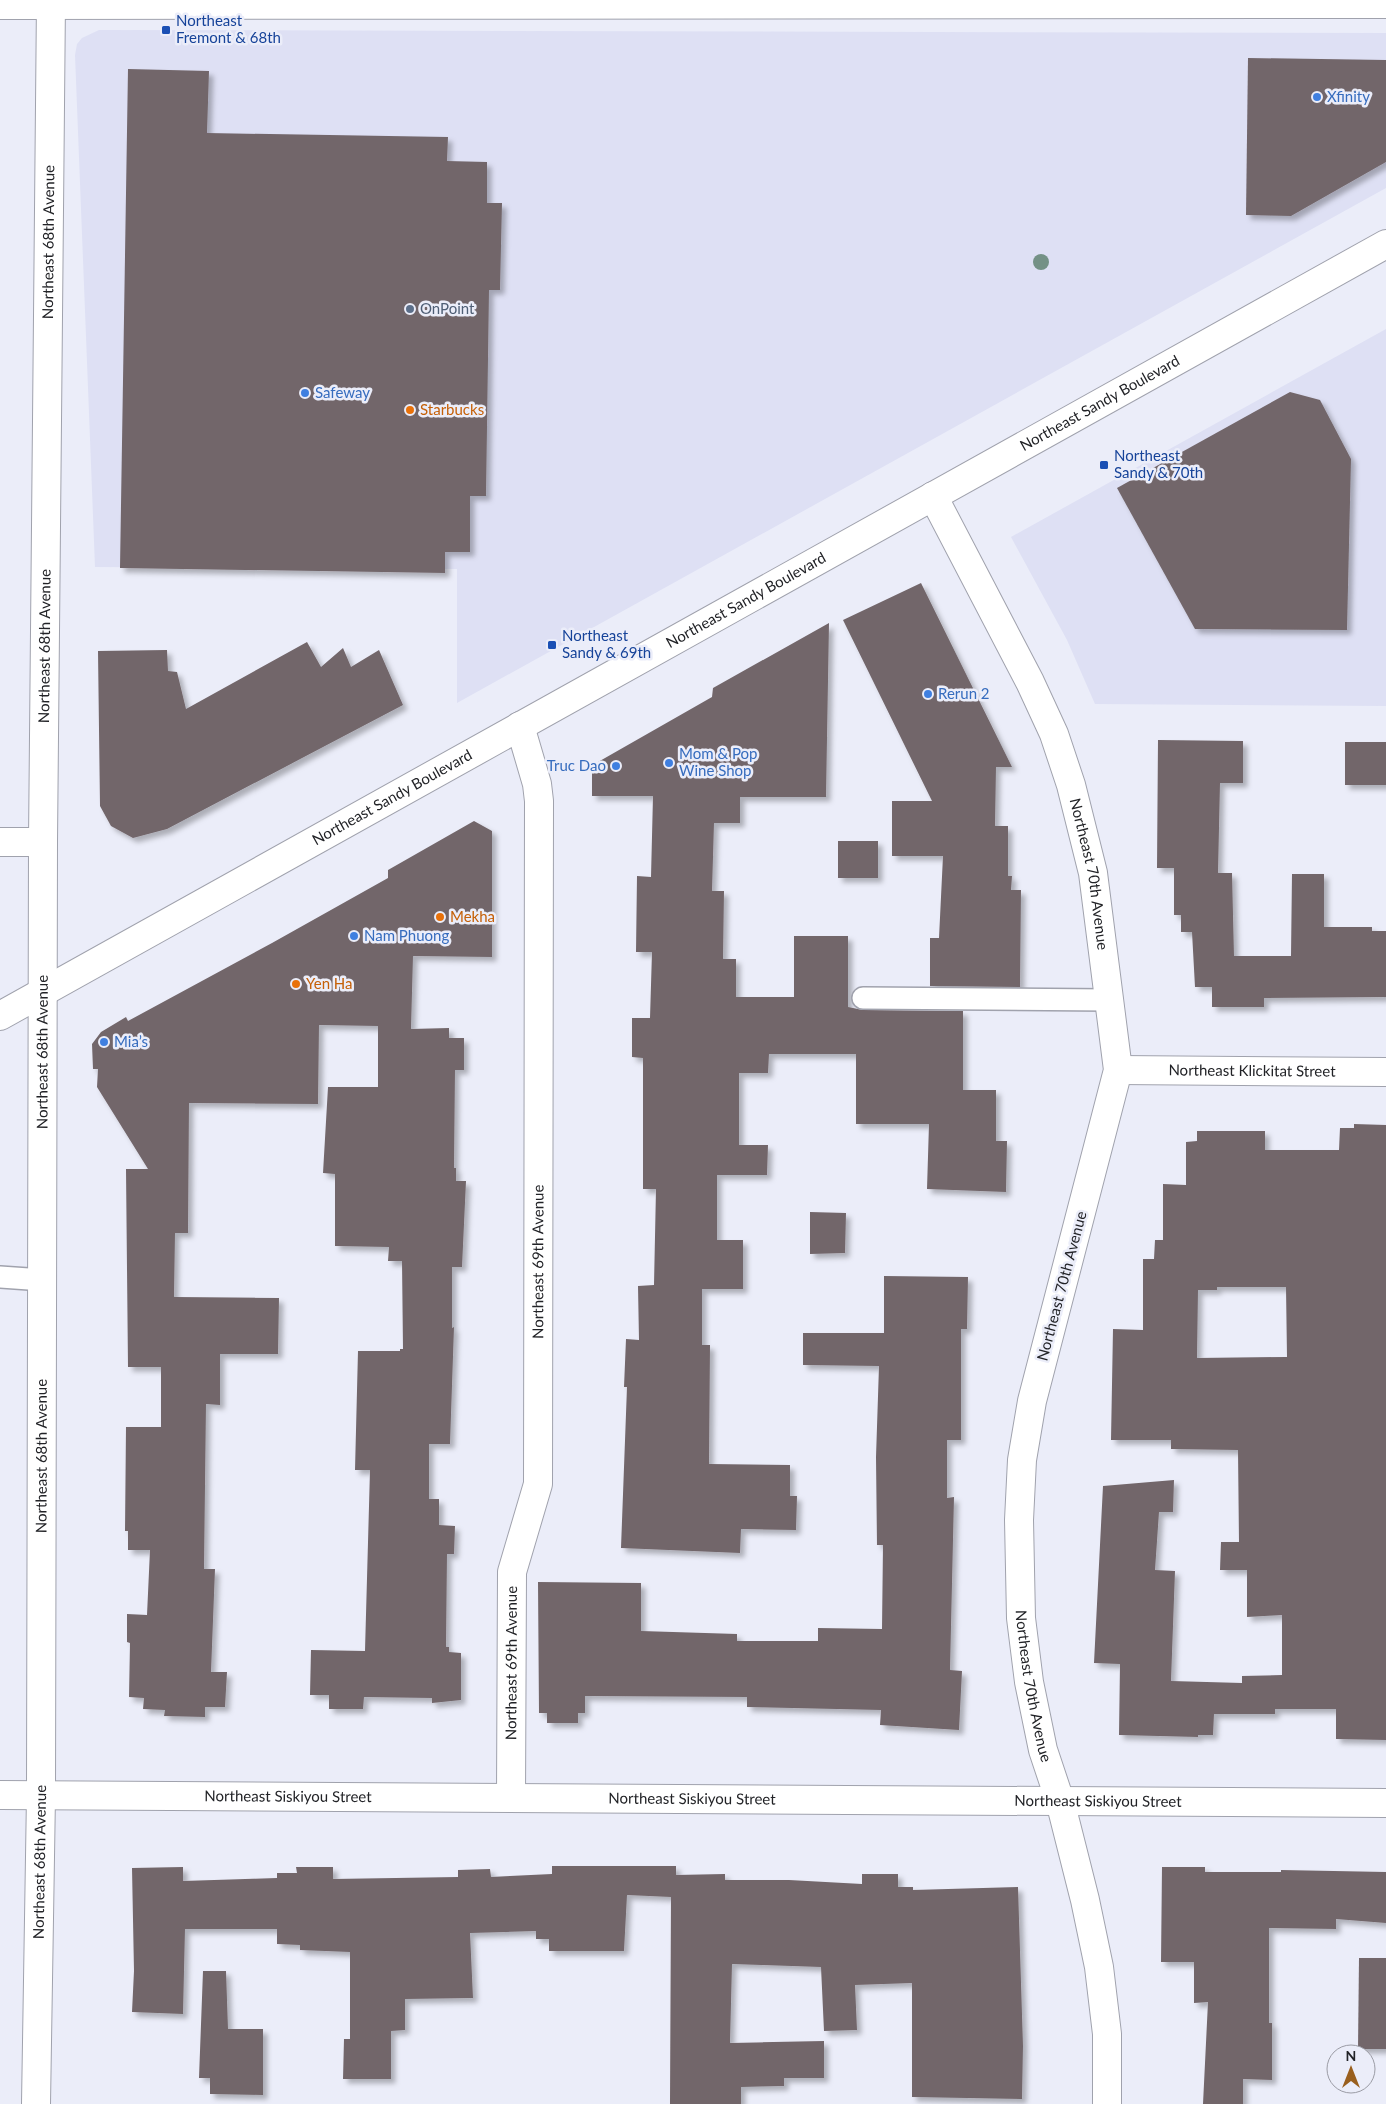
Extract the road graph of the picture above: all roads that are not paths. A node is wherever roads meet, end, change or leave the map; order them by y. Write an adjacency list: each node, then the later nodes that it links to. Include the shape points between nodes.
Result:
1 (51, 2): 2 (street); 5 (street); 10 (street, Northeast 68th Avenue)
2 (493, 2): 3 (street)
3 (934, 2): 4 (street)
4 (1385, 3)
5 (0, 5)
6 (1386, 244): 7 (street, Northeast Sandy Boulevard)
7 (933, 496): 8 (street, Northeast Sandy Boulevard); 13 (street, Northeast 70th Avenue, via 1054,734 1071,785 1093,873)
8 (520, 726): 11 (street, Northeast Sandy Boulevard); 21 (street, Northeast 69th Avenue, via 538,784 539,801 538,1484 512,1572)
9 (0, 842): 10 (street)
10 (43, 842): 11 (street, Northeast 68th Avenue)
11 (44, 992): 14 (street, Northeast Sandy Boulevard); 18 (street, Northeast 68th Avenue)
12 (863, 998): 13 (lane)
13 (1109, 1000): 15 (street, Northeast 70th Avenue)
14 (0, 1016)
15 (1118, 1070): 16 (street, Northeast Klickitat Street); 22 (street, Northeast 70th Avenue, via 1032,1401 1022,1460 1019,1520 1021,1618 1038,1724)
16 (1386, 1072)
17 (0, 1277): 18 (lane)
18 (43, 1280): 20 (street, Northeast 68th Avenue)
19 (0, 1795): 20 (street, Northeast Siskiyou Street)
20 (41, 1795): 21 (street, Northeast Siskiyou Street); 24 (street, Northeast 68th Avenue)
21 (511, 1797): 22 (street, Northeast Siskiyou Street)
22 (1060, 1800): 23 (street, Northeast Siskiyou Street); 25 (street, Northeast 70th Avenue, via 1099,1967 1107,2034)
23 (1386, 1803)
24 (36, 2104)
25 (1107, 2104)

